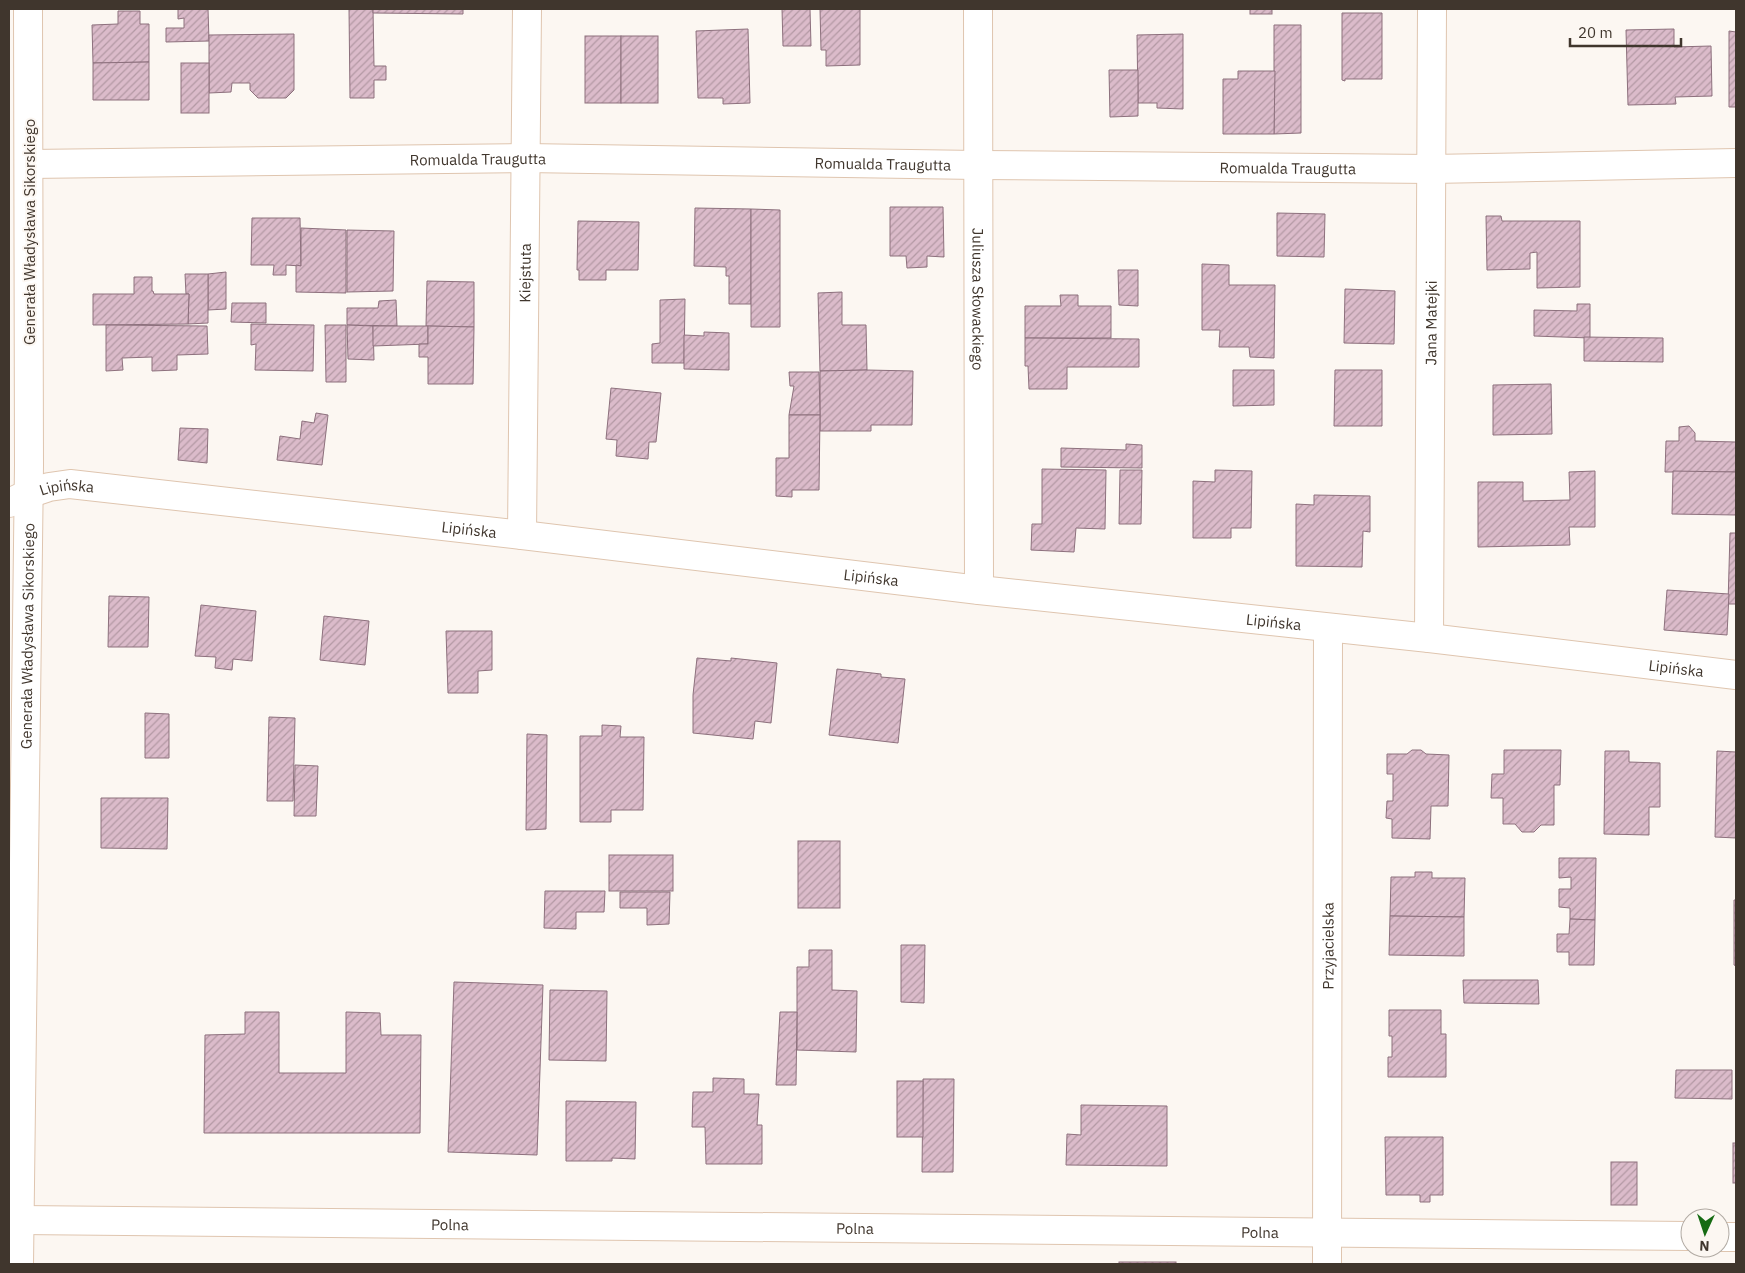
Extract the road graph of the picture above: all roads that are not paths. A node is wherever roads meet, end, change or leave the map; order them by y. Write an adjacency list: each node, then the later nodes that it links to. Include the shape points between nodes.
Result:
1 (28, 9): 7 (street, Generała Władysława Sikorskiego)
2 (526, 9): 5 (street, Kiejstuta)
3 (978, 9): 8 (street, Juliusza Słowackiego)
4 (1432, 9): 9 (street, Jana Matejki)
5 (526, 158): 7 (street, Romualda Traugutta); 8 (street, Romualda Traugutta); 11 (street, Kiejstuta)
6 (1736, 163): 9 (street, Romualda Traugutta)
7 (29, 164): 10 (street, Generała Władysława Sikorskiego)
8 (977, 165): 9 (street, Romualda Traugutta); 12 (street, Juliusza Słowackiego)
9 (1431, 169): 14 (street, Jana Matejki)
10 (18, 499): 11 (street, Lipińska, via 49,487 70,484); 16 (street, Generała Władysława Sikorskiego)
11 (522, 535): 12 (street, Lipińska)
12 (978, 590): 13 (street, Lipińska)
13 (1328, 628): 14 (street, Lipińska); 17 (street, Przyjacielska)
14 (1429, 638): 15 (street, Lipińska)
15 (1736, 675)
16 (20, 1220): 17 (street, Polna); 19 (street, Generała Władysława Sikorskiego)
17 (1327, 1234): 18 (street, Polna); 20 (street, Przyjacielska)
18 (1680, 1236)
19 (19, 1264)
20 (1327, 1264)

